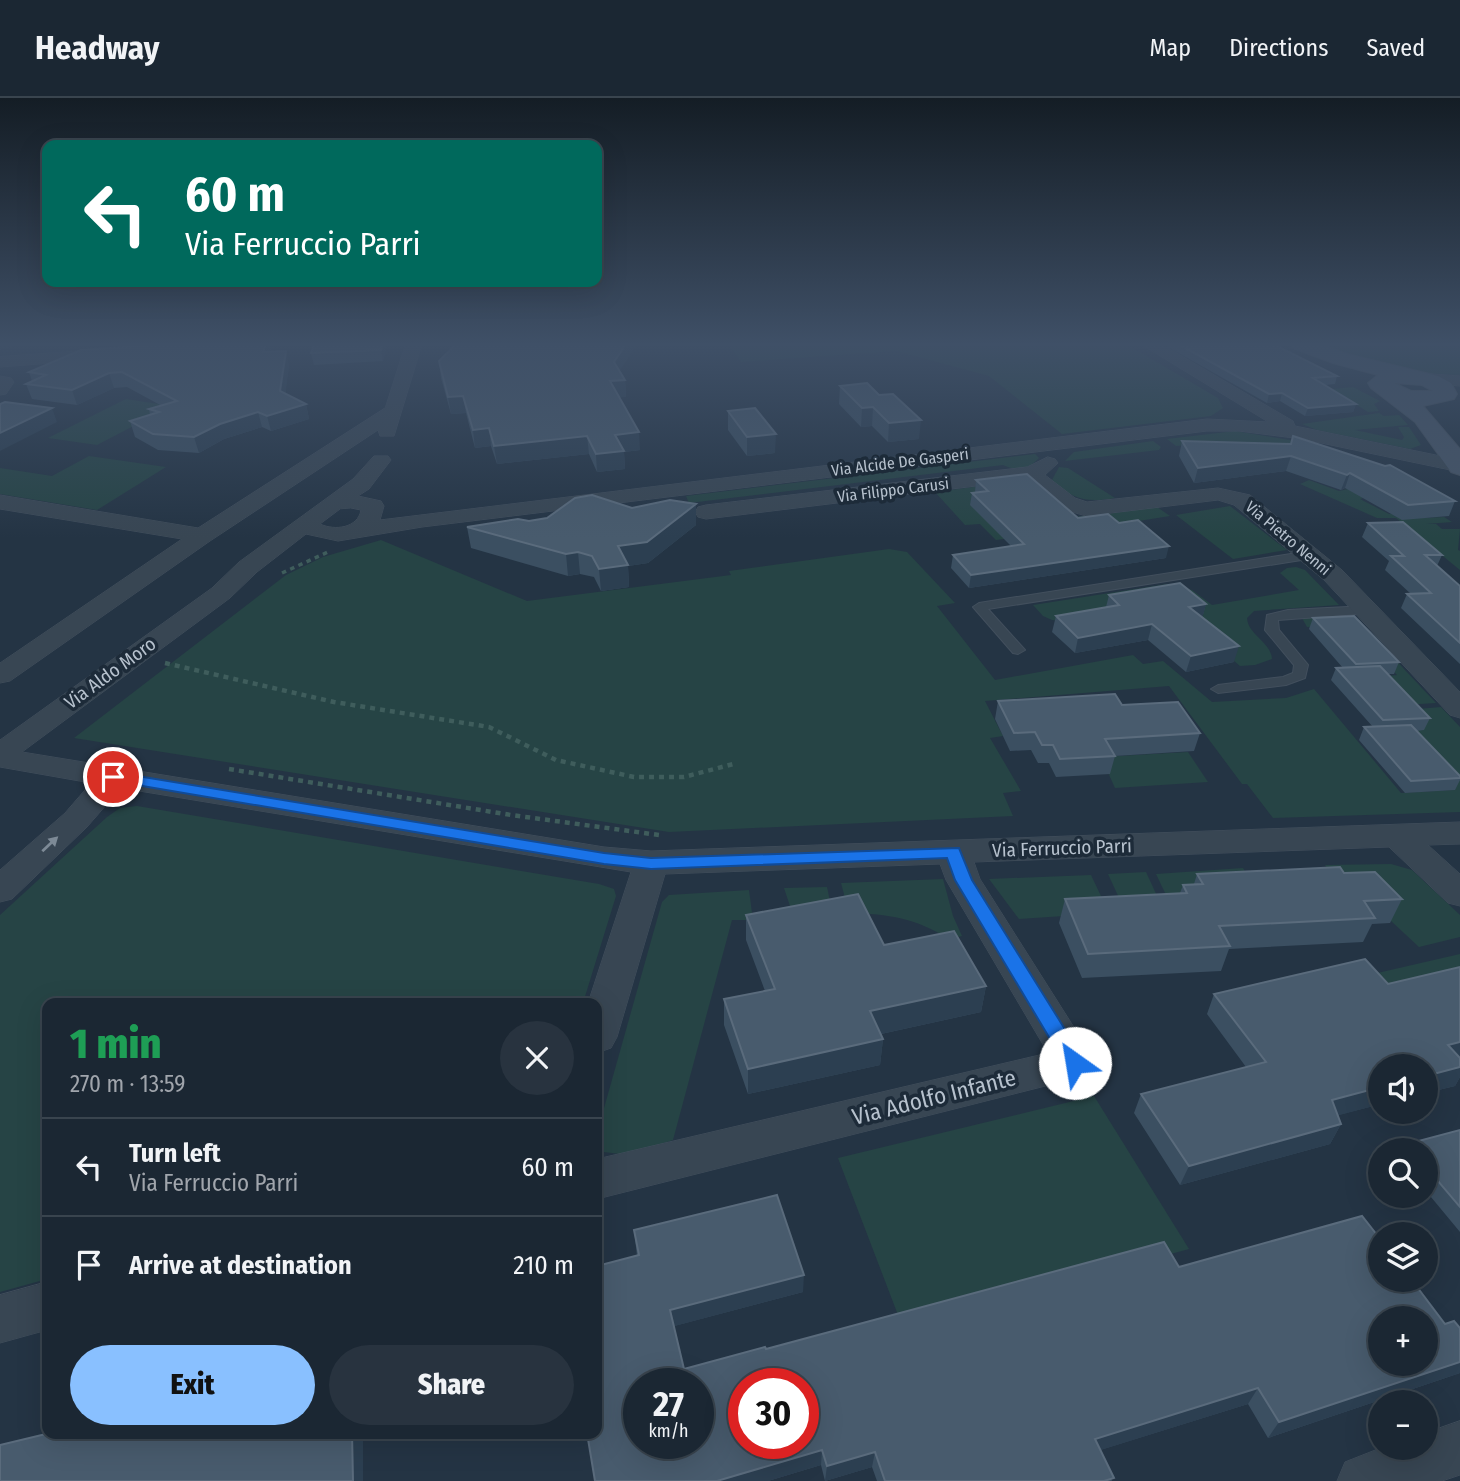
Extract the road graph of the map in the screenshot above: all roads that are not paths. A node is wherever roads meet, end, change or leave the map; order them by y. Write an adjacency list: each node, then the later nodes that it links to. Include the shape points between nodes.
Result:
1 (393, 409): 6 (street)
2 (1236, 409): 7 (street)
3 (1258, 409): 8 (street)
4 (1412, 409): 11 (street, via 1427,419)
5 (1446, 409): 11 (street, via 1440,421)
6 (392, 412): 12 (street); 20 (street)
7 (1207, 425): 8 (street, Via Alcide De Gasperi); 9 (street, Via Alcide De Gasperi)
8 (1297, 431): 10 (street, Via Alcide De Gasperi)
9 (1068, 442): 13 (street, Via Filippo Carusi, via 1042,469); 18 (street, Via Alcide De Gasperi)
10 (1401, 455): 11 (street); 11 (street, via 1437,452)
11 (1453, 458)
12 (381, 460): 15 (street); 16 (street)
13 (1030, 473): 17 (street, Via Filippo Carusi); 22 (street, Via Pietro Nenni, via 1067,503 1086,509 1218,494 1242,499)
14 (0, 502): 20 (street)
15 (337, 503): 16 (street, Via Alcide De Gasperi, via 351,501); 19 (street, Via Aldo Moro)
16 (374, 510): 18 (street, Via Alcide De Gasperi, via 392,519); 21 (street, via 365,526)
17 (706, 512)
18 (422, 520): 21 (street, Via Alcide De Gasperi)
19 (309, 522): 21 (street, via 315,532); 23 (street, Via Aldo Moro)
20 (202, 536): 26 (street)
21 (343, 539): 23 (street, Via Aldo Moro, via 265,568)
22 (1310, 555): 24 (street, Via Pietro Nenni); 25 (lane, via 979,607)
23 (221, 593): 29 (street, Via Aldo Moro)
24 (1367, 610): 27 (lane, via 1272,618 1272,630 1301,665 1300,675 1286,681); 28 (street, Via Pietro Nenni)
25 (1018, 650)
26 (0, 675)
27 (1218, 689)
28 (1460, 709)
29 (0, 756): 30 (street, Via Ferruccio Parri)
30 (113, 777): 33 (street, Via Ferruccio Parri, via 604,858); 35 (street, one-way to 30, via 76,820)
31 (1460, 833): 32 (street, Via Ferruccio Parri)
32 (1398, 836): 34 (street, Via Ferruccio Parri); 36 (street)
33 (659, 850): 34 (street, Via Ferruccio Parri); 37 (street)
34 (953, 852): 38 (street, Via Adolfo Infante, via 963,880 1075,1063)
35 (0, 890)
36 (1460, 894)
37 (602, 1022)
38 (602, 1178)
39 (42, 1307): 40 (street)
40 (0, 1319)
41 (1460, 1448): 42 (street)
42 (1364, 1481)

